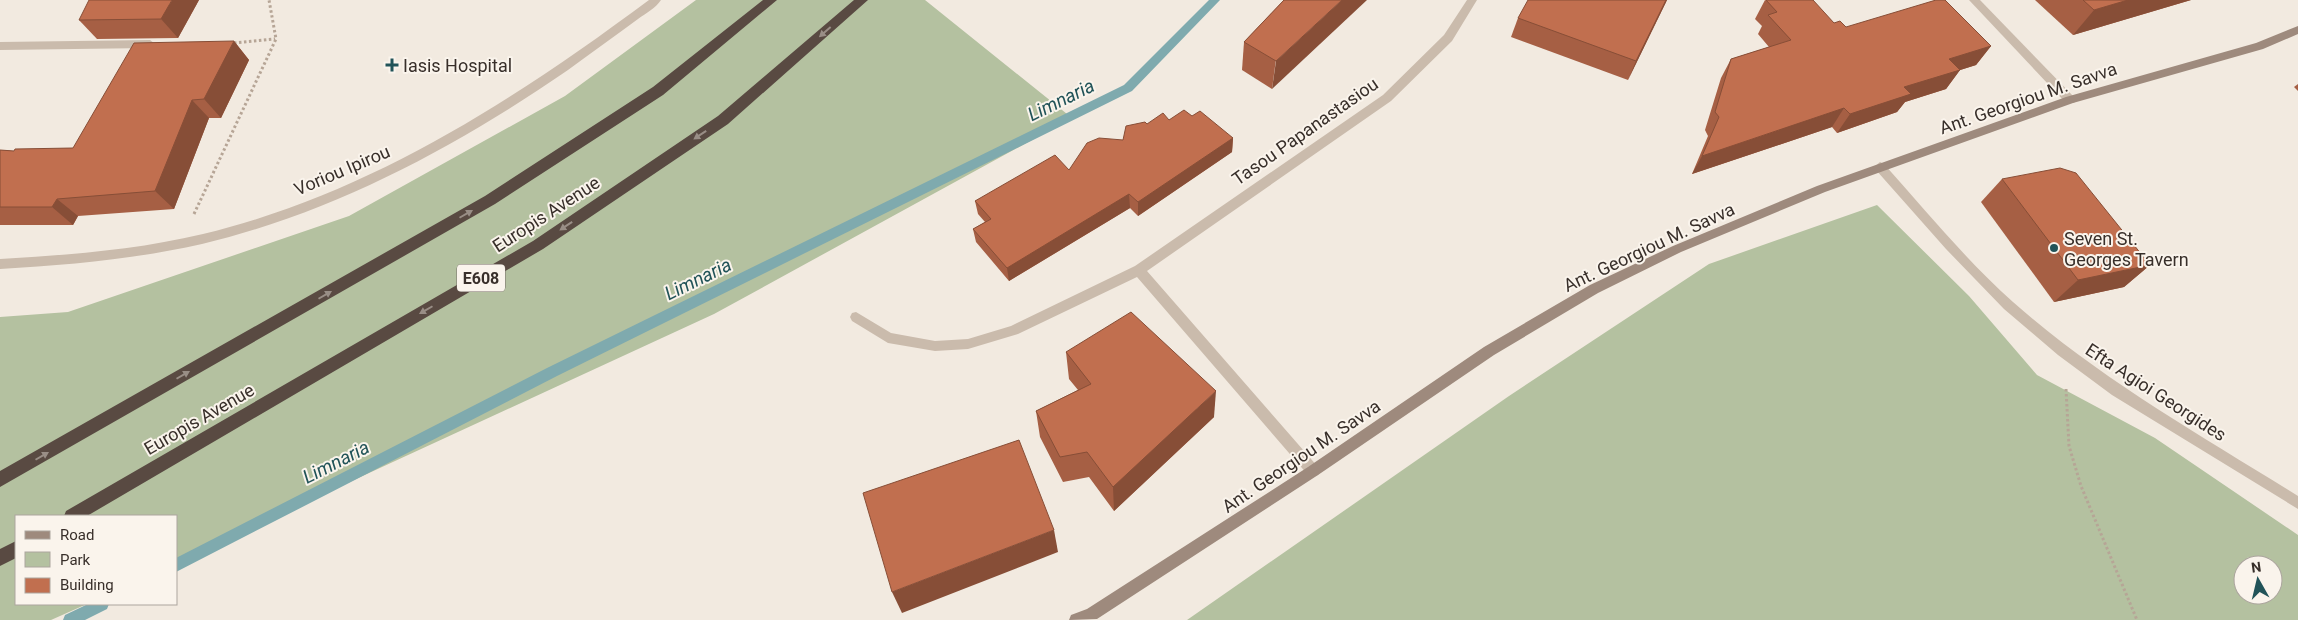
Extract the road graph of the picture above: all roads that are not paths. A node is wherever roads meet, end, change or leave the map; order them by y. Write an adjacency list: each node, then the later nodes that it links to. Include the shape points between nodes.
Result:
1 (656, 0): 11 (street, Voriou Ipirou, via 606,38 495,112 382,175 266,221 180,244 64,261)
2 (771, 0): 15 (highway, one-way to 2, via 490,200 658,91)
3 (862, 0): 17 (highway, Europis Avenue / E608, one-way to 17, via 723,120 538,245)
4 (1472, 0): 12 (street, Tasou Papanastasiou, via 1448,38 1387,98)
5 (1974, 0): 9 (street)
6 (2298, 30): 9 (main road, Ant. Georgiou M. Savva, via 2259,46)
7 (166, 44): 8 (street)
8 (0, 46)
9 (2070, 100): 10 (main road, Ant. Georgiou M. Savva)
10 (1880, 167): 14 (main road, Ant. Georgiou M. Savva, via 1677,249 1594,289 1489,351); 16 (street, Efta Agioi Georgides, via 2008,305 2063,351 2117,391)
11 (0, 264)
12 (1139, 270): 13 (street, Tasou Papanastasiou, via 1014,330 968,344 935,346 888,338); 14 (street)
13 (856, 317)
14 (1313, 471): 20 (main road, Ant. Georgiou M. Savva, via 1092,614)
15 (0, 480)
16 (2298, 503)
17 (74, 515)
18 (15, 549): 19 (highway)
19 (0, 558)
20 (1076, 620)

